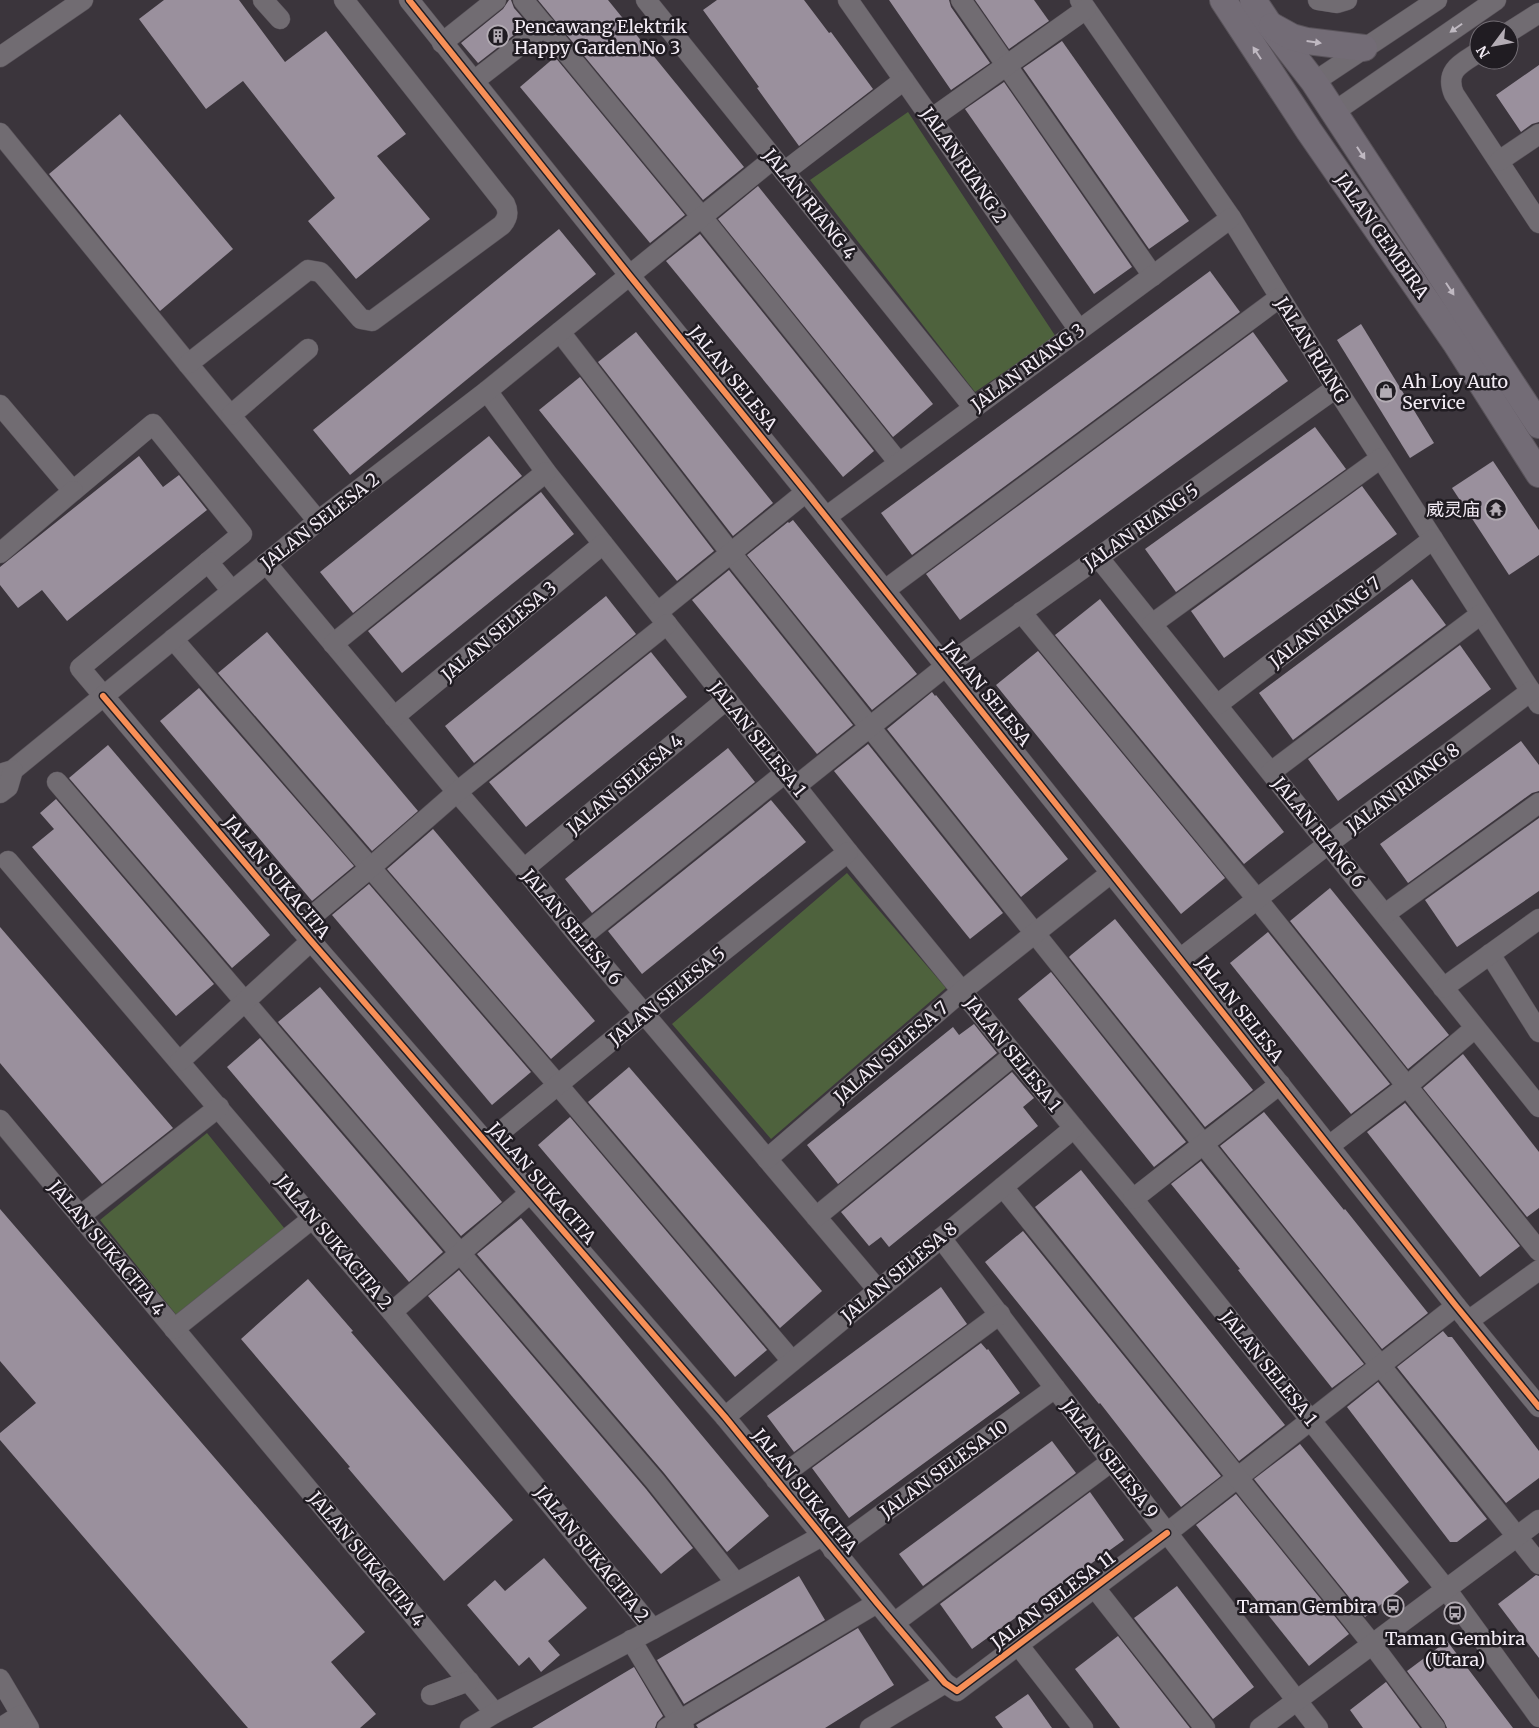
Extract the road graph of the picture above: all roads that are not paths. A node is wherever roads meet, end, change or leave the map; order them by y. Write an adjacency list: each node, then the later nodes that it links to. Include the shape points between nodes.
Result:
1 (82, 0): 25 (street)
2 (263, 0): 19 (street)
3 (344, 0): 47 (street, via 504,204 508,215 506,221 372,320 361,319 320,272 308,270)
4 (409, 0): 23 (street, JALAN SELESA)
5 (496, 0): 23 (street)
6 (523, 0): 21 (street)
7 (646, 0): 37 (street, JALAN RIANG 4)
8 (848, 0): 28 (street, JALAN RIANG 2)
9 (961, 0): 27 (street)
10 (1223, 0): 33 (main road, one-way to 10, via 1284,93)
11 (1253, 0): 20 (main road, JALAN GEMBIRA)
12 (1318, 0): 13 (street, via 1337,3)
13 (1347, 0)
14 (1437, 0): 24 (street)
15 (1496, 0): 17 (street)
16 (1083, 5): 27 (street); 39 (street, JALAN RIANG)
17 (1475, 6): 31 (street, one-way to 31)
18 (1539, 13): 22 (street)
19 (280, 19)
20 (1269, 24): 24 (main road, one-way to 24, via 1307,41); 30 (main road, JALAN GEMBIRA)
21 (545, 26): 29 (street); 38 (street)
22 (1519, 26)
23 (442, 43): 29 (street, JALAN SELESA)
24 (1364, 48): 30 (street)
25 (0, 57)
26 (1469, 58): 36 (street, via 1454,70 1451,86)
27 (1006, 66): 32 (street); 42 (street)
28 (904, 80): 32 (street, JALAN RIANG 2); 37 (street, JALAN SELESA 2)
29 (474, 81): 41 (street, JALAN SELESA)
30 (1314, 82): 31 (main road, JALAN GEMBIRA); 33 (main road, via 1310,89)
31 (1334, 112): 33 (main road); 53 (main road, JALAN GEMBIRA, one-way to 53)
32 (931, 119): 44 (street, JALAN RIANG 2)
33 (1308, 119): 57 (main road, JALAN GEMBIRA)
34 (0, 133): 47 (street)
35 (1539, 134): 36 (street)
36 (1499, 161): 40 (street)
37 (779, 165): 38 (street, JALAN SELESA 2); 51 (street, JALAN RIANG 4)
38 (701, 216): 41 (street, JALAN SELESA 2); 55 (street)
39 (1230, 218): 42 (street, JALAN RIANG 3); 43 (street, JALAN RIANG)
40 (1539, 223)
41 (630, 276): 45 (street, JALAN SELESA 2); 59 (street, JALAN SELESA)
42 (1153, 276): 44 (street, JALAN RIANG 3)
43 (1279, 298): 48 (street, JALAN RIANG); 69 (street)
44 (1079, 330): 51 (street, JALAN RIANG 3)
45 (560, 332): 49 (street, JALAN SELESA 2); 64 (street)
46 (308, 348): 52 (street)
47 (188, 364): 52 (street)
48 (1336, 388): 54 (street, JALAN RIANG); 66 (street, JALAN RIANG 5)
49 (486, 391): 56 (street, JALAN SELESA 1); 61 (street, JALAN SELESA 2)
50 (0, 405): 58 (street)
51 (974, 408): 55 (street, JALAN RIANG 3)
52 (231, 415): 61 (street)
53 (1539, 425)
54 (1381, 458): 62 (street, JALAN RIANG); 74 (street)
55 (899, 463): 60 (street, JALAN RIANG 3)
56 (546, 472): 63 (street, JALAN SELESA 1); 76 (street)
57 (1539, 474)
58 (73, 491): 65 (street); 67 (street, via 153,424 242,534)
59 (806, 492): 60 (street, JALAN SELESA); 64 (street)
60 (826, 517): 69 (street, JALAN SELESA)
61 (318, 521): 68 (street, JALAN SELESA 2)
62 (1433, 538): 72 (street, JALAN RIANG); 81 (street, JALAN RIANG 7)
63 (604, 544): 73 (street, JALAN SELESA 1); 82 (street, JALAN SELESA 3)
64 (730, 552): 73 (street); 83 (street)
65 (0, 553)
66 (1098, 557): 71 (street, JALAN RIANG 5); 74 (street, JALAN RIANG 6)
67 (208, 562): 70 (street); 78 (street, JALAN SUKACITA, via 80,668)
68 (266, 563): 70 (street, JALAN SELESA 2); 76 (street, JALAN SELESA 6)
69 (885, 590): 77 (street, JALAN SELESA)
70 (232, 591): 75 (street, JALAN SELESA 2)
71 (1021, 612): 77 (street, JALAN RIANG 5); 97 (street)
72 (1481, 614): 79 (street, JALAN RIANG); 85 (street)
73 (662, 618): 80 (street, JALAN SELESA 1); 88 (street)
74 (1152, 624): 81 (street, JALAN RIANG 6)
75 (173, 638): 78 (street, JALAN SELESA 2); 94 (street)
76 (333, 644): 82 (street, JALAN SELESA 6)
77 (946, 666): 83 (street, JALAN RIANG 5); 96 (street, JALAN SELESA)
78 (103, 696): 84 (street, JALAN SELESA 2); 101 (street, JALAN SUKACITA)
79 (1535, 697): 91 (street, JALAN RIANG 8)
80 (727, 699): 86 (street, JALAN SELESA 1); 95 (street, JALAN SELESA 4)
81 (1217, 705): 85 (street, JALAN RIANG 6)
82 (394, 718): 88 (street, JALAN SELESA 6)
83 (870, 727): 86 (street, JALAN RIANG 5); 100 (street)
84 (7, 772): 89 (street, JALAN SELESA 2, via 8,787)
85 (1271, 772): 91 (street, JALAN RIANG 6)
86 (791, 779): 92 (street, JALAN SELESA 1); 102 (street, JALAN RIANG 5)
87 (57, 782): 107 (street)
88 (457, 792): 94 (street); 95 (street, JALAN SELESA 6)
89 (0, 793)
90 (1539, 803): 98 (street)
91 (1328, 844): 97 (street, JALAN RIANG 8); 98 (street, JALAN RIANG 6)
92 (848, 852): 106 (street, JALAN SELESA 1); 108 (street, JALAN SELESA 5)
93 (8, 861): 112 (street, JALAN SUKACITA 2)
94 (370, 868): 101 (street); 114 (street)
95 (524, 869): 102 (street, JALAN SELESA 6)
96 (1111, 873): 100 (street, JALAN SELESA 7); 104 (street, JALAN SELESA)
97 (1257, 899): 104 (street, JALAN RIANG 8); 115 (street)
98 (1385, 914): 105 (street, JALAN RIANG 6)
99 (1539, 919): 103 (street)
100 (1035, 933): 106 (street, JALAN SELESA 7); 121 (street)
101 (305, 934): 107 (street); 120 (street, JALAN SUKACITA)
102 (580, 938): 108 (street, JALAN SELESA 6)
103 (1490, 954): 105 (street); 110 (street)
104 (1180, 958): 113 (street, JALAN SELESA)
105 (1443, 988): 109 (street, JALAN RIANG 6)
106 (962, 991): 111 (street, JALAN SELESA 1); 123 (street, JALAN SELESA 7)
107 (245, 1001): 112 (street); 132 (street)
108 (644, 1014): 114 (street, JALAN SELESA 5); 123 (street, JALAN SELESA 6)
109 (1475, 1028): 115 (street); 117 (street, JALAN RIANG 6)
110 (1539, 1032)
111 (1014, 1055): 119 (street, JALAN SELESA 1); 128 (street)
112 (180, 1061): 116 (street, JALAN SUKACITA 2)
113 (1280, 1084): 121 (street); 122 (street, JALAN SELESA)
114 (558, 1085): 120 (street, JALAN SELESA 5); 139 (street)
115 (1407, 1086): 122 (street); 131 (street)
116 (219, 1107): 127 (street); 129 (street, JALAN SUKACITA 2)
117 (1539, 1107)
118 (0, 1120): 127 (street, JALAN SUKACITA 4)
119 (1074, 1128): 124 (street, JALAN SELESA 8); 126 (street, JALAN SELESA 1)
120 (487, 1143): 125 (street, JALAN SUKACITA)
121 (1204, 1144): 126 (street); 140 (street)
122 (1329, 1146): 136 (street, JALAN SELESA)
123 (767, 1159): 128 (street, JALAN SELESA 6)
124 (1003, 1187): 130 (street, JALAN SELESA 8); 147 (street)
125 (530, 1193): 132 (street); 144 (street, JALAN SUKACITA)
126 (1134, 1199): 145 (street, JALAN SELESA 1)
127 (80, 1216): 138 (street, JALAN SUKACITA 4)
128 (816, 1217): 134 (street, JALAN SELESA 6)
129 (313, 1218): 135 (street, JALAN SUKACITA 2); 138 (street)
130 (941, 1238): 134 (street, JALAN SELESA 8); 137 (street, JALAN SELESA 9)
131 (1539, 1251)
132 (460, 1253): 135 (street); 154 (street, via 656,1481)
133 (1539, 1270): 136 (street, JALAN SELESA 11)
134 (878, 1290): 139 (street, JALAN SELESA 8)
135 (392, 1312): 159 (street, JALAN SUKACITA 2)
136 (1462, 1313): 140 (street, JALAN SELESA 11); 141 (street, JALAN SELESA)
137 (1000, 1314): 142 (street, JALAN SELESA 9); 148 (street)
138 (174, 1329): 164 (street, JALAN SUKACITA 4)
139 (792, 1361): 144 (street, JALAN SELESA 8)
140 (1381, 1365): 145 (street, JALAN SELESA 11); 151 (street)
141 (1532, 1385): 143 (street, JALAN SELESA)
142 (1055, 1388): 146 (street, JALAN SELESA 9); 152 (street, JALAN SELESA 10)
143 (1539, 1407)
144 (725, 1417): 148 (street, JALAN SUKACITA)
145 (1311, 1420): 147 (street, JALAN SELESA 11); 156 (street, JALAN SELESA 1)
146 (1112, 1462): 150 (street, JALAN SELESA 9); 158 (street)
147 (1238, 1477): 150 (street, JALAN SELESA 11); 161 (street)
148 (776, 1480): 152 (street, JALAN SUKACITA)
149 (1539, 1520): 151 (street)
150 (1168, 1532): 155 (street, JALAN SELESA 11); 167 (street, JALAN SELESA 9)
151 (1518, 1536): 153 (street); 156 (street)
152 (827, 1543): 154 (street); 157 (street, JALAN SUKACITA)
153 (1539, 1564)
154 (736, 1583): 159 (street)
155 (1096, 1588): 162 (street, JALAN SELESA 11); 176 (street)
156 (1446, 1589): 161 (street); 169 (street, JALAN SELESA 1)
157 (877, 1603): 158 (street, JALAN SUKACITA); 171 (street)
158 (894, 1623): 165 (street, JALAN SUKACITA)
159 (653, 1629): 160 (street)
160 (631, 1640): 168 (street); 171 (street)
161 (1372, 1644): 167 (street); 179 (street)
162 (1019, 1646): 165 (street, JALAN SELESA 11); 175 (street)
163 (0, 1679): 170 (street)
164 (469, 1681): 166 (street); 168 (street, JALAN SUKACITA 4)
165 (951, 1687): 174 (street, JALAN SELESA 11)
166 (431, 1695)
167 (1296, 1701): 177 (street); 178 (street, JALAN SELESA 9)
168 (495, 1713): 173 (street)
169 (1539, 1717)
170 (25, 1721): 172 (street)
171 (677, 1726)
172 (0, 1728)
173 (470, 1728)
174 (870, 1728)
175 (1084, 1728)
176 (1205, 1728)
177 (1260, 1728)
178 (1318, 1728)
179 (1435, 1728)

